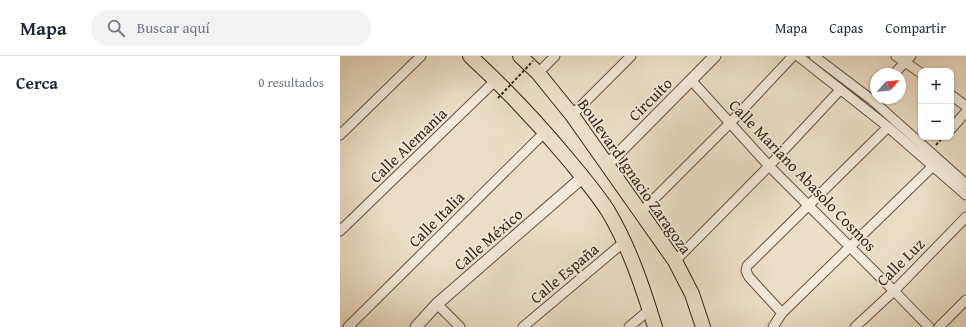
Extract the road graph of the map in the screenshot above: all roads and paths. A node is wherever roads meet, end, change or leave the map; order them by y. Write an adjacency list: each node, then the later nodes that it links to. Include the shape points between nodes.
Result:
1 (421, 56): 28 (street)
2 (470, 56): 14 (main road)
3 (555, 56): 11 (street)
4 (631, 56): 23 (street)
5 (715, 56): 15 (street, Circuito)
6 (793, 56): 24 (street)
7 (798, 56): 16 (street)
8 (815, 56): 17 (street)
9 (896, 56): 10 (street)
10 (908, 59): 12 (street); 13 (street)
11 (531, 63): 19 (path, bridge); 23 (main road, Boulevard Ignacio Zaragoza)
12 (900, 68)
13 (918, 70)
14 (496, 80): 27 (main road); 40 (street, Calle Alemania)
15 (691, 80): 24 (street, Calle Mariano Abasolo Cosmos); 31 (street, Circuito)
16 (840, 90): 26 (street); 32 (street)
17 (870, 95)
18 (954, 97): 21 (street)
19 (498, 98)
20 (880, 104): 30 (street)
21 (966, 106)
22 (966, 112): 25 (street)
23 (572, 116): 31 (main road, Boulevard Ignacio Zaragoza)
24 (731, 122): 32 (street, Calle Mariano Abasolo Cosmos); 38 (street)
25 (954, 126)
26 (888, 127): 33 (street); 37 (street)
27 (545, 132): 34 (main road); 49 (street, Calle Italia)
28 (340, 135)
29 (940, 140): 30 (path)
30 (930, 150): 35 (street)
31 (608, 164): 38 (main road, Boulevard Ignacio Zaragoza)
32 (769, 166): 37 (street, Calle Mariano Abasolo Cosmos); 43 (street)
33 (932, 167): 36 (street); 42 (street)
34 (583, 177): 41 (main road, via 607,210); 46 (street, Calle México)
35 (966, 184)
36 (966, 195)
37 (809, 206): 42 (street, Calle Mariano Abasolo Cosmos); 48 (street, via 747,266 746,271)
38 (641, 212): 43 (main road, Boulevard Ignacio Zaragoza)
39 (966, 217): 44 (street, Calle Luz)
40 (340, 231)
41 (624, 242): 47 (main road); 52 (street, Calle España)
42 (849, 246): 44 (street, Calle Mariano Abasolo Cosmos); 48 (street)
43 (675, 261): 55 (main road, Boulevard Ignacio Zaragoza, via 692,294)
44 (895, 292): 57 (street, Calle Luz); 58 (street, Calle Mariano Abasolo Cosmos)
45 (966, 300): 59 (street)
46 (437, 304): 50 (street, Calle México); 51 (street)
47 (649, 310): 53 (street); 54 (main road)
48 (782, 313): 56 (street)
49 (348, 327)
50 (416, 327)
51 (460, 327)
52 (523, 327)
53 (628, 327)
54 (655, 327)
55 (703, 327)
56 (773, 327)
57 (855, 327)
58 (929, 327)
59 (939, 327)

